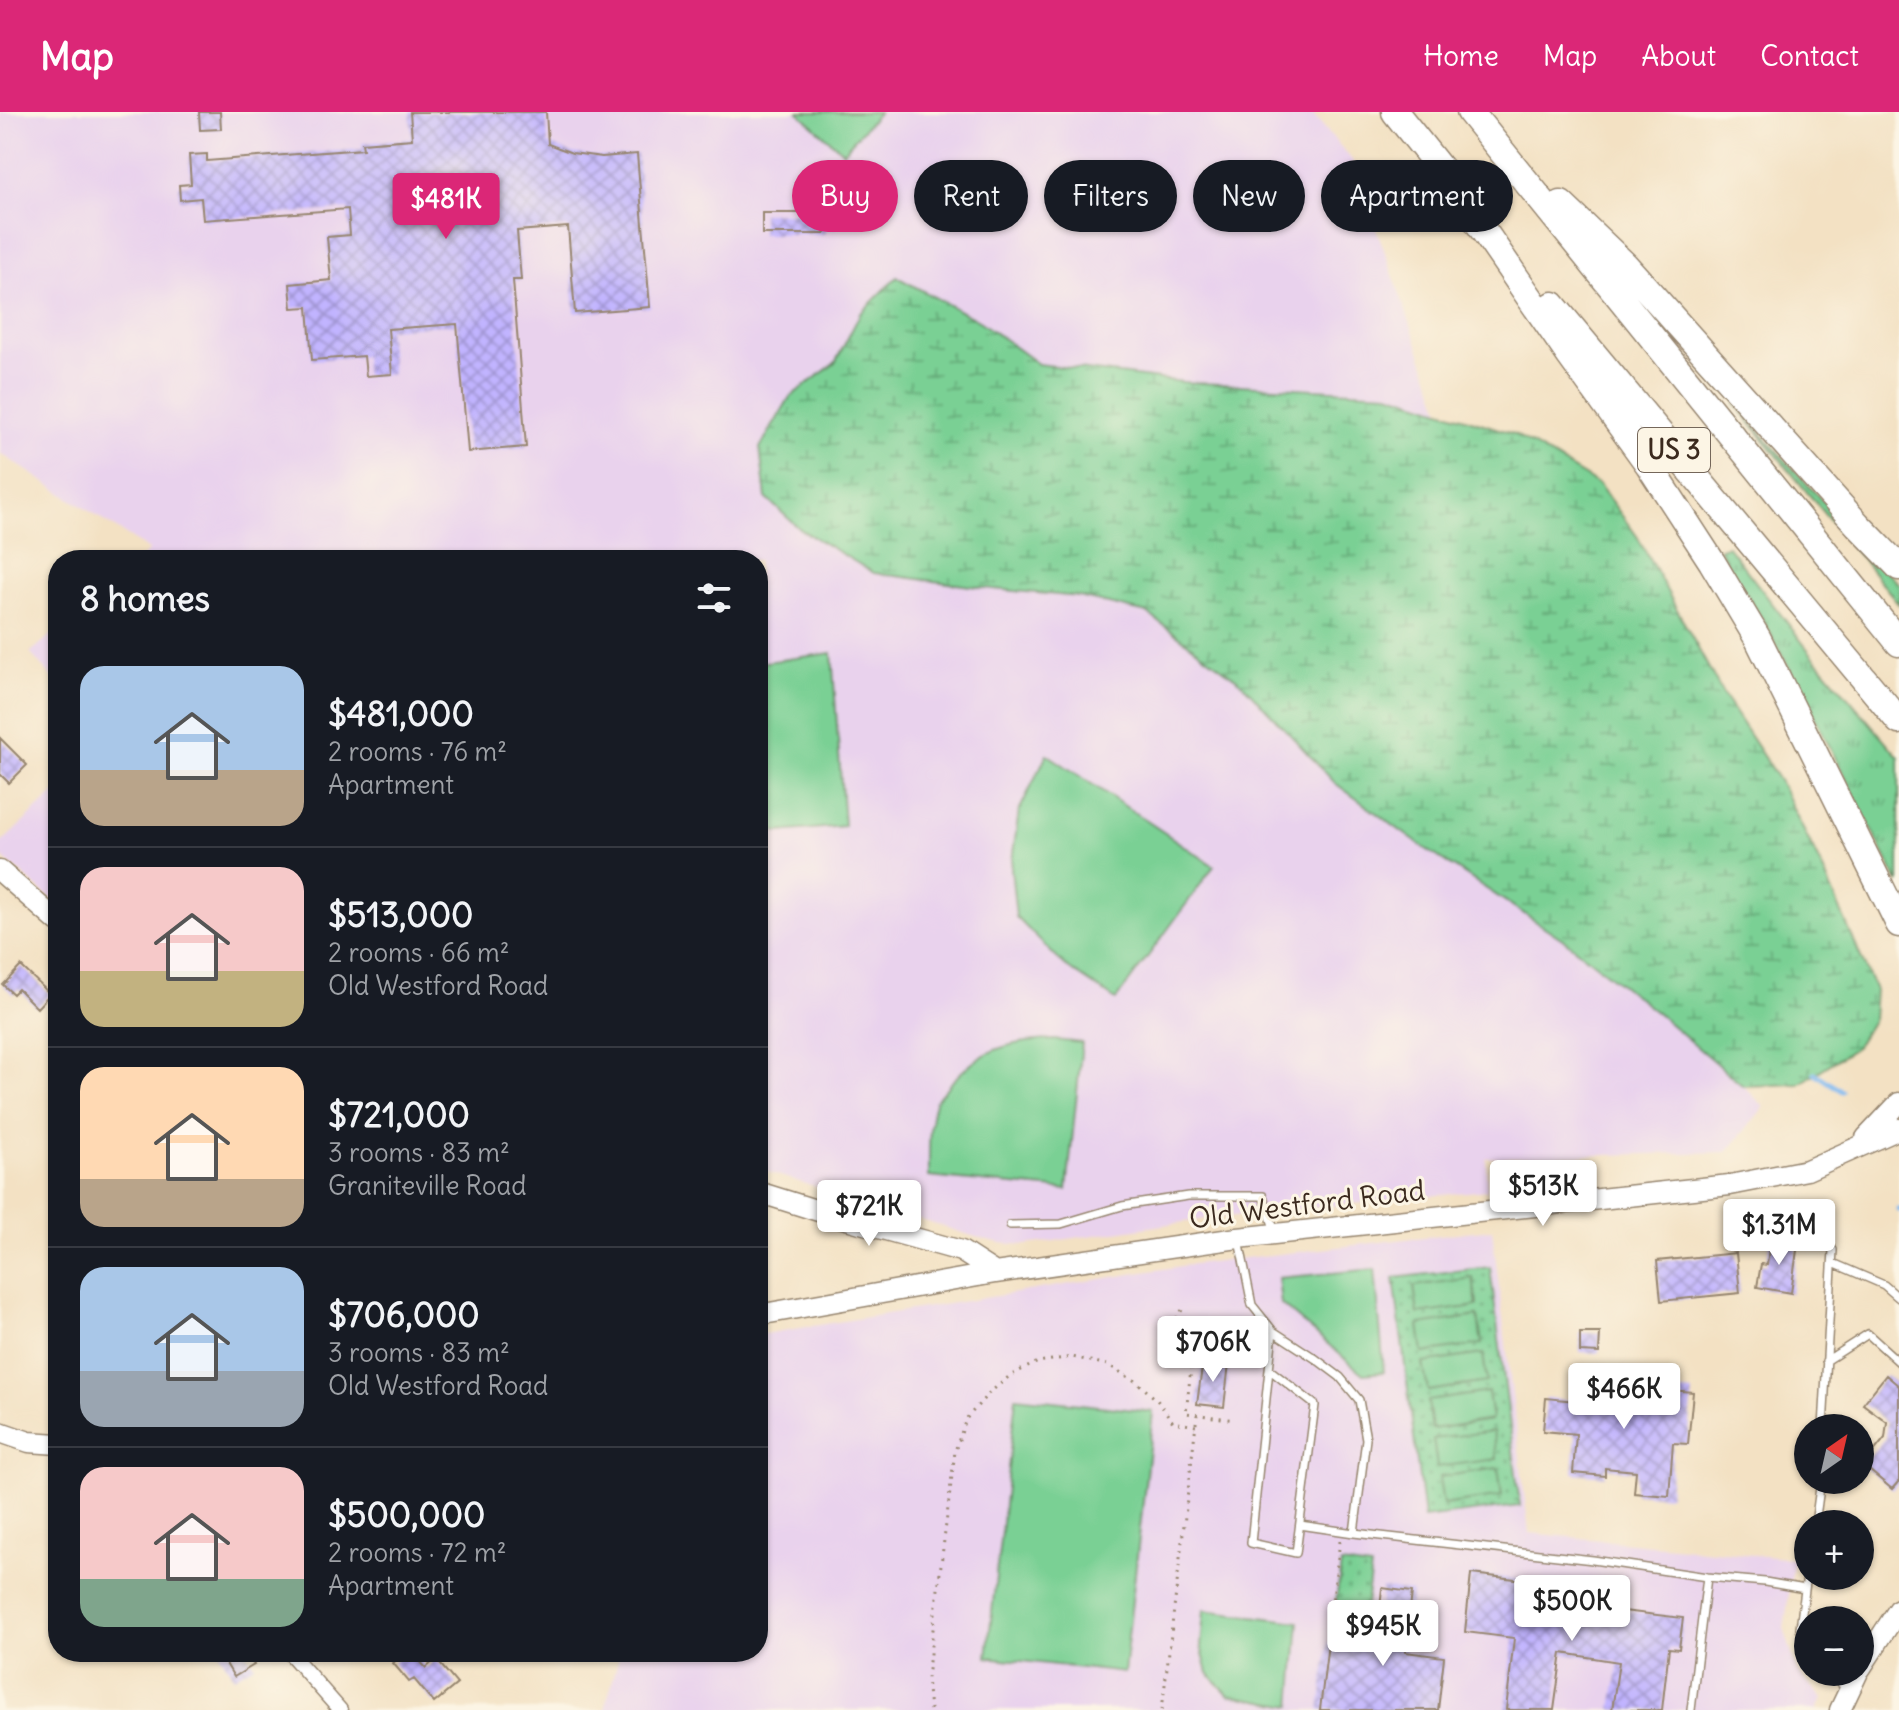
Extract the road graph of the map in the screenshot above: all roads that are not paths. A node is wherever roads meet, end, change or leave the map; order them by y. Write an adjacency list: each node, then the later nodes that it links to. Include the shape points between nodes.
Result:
1 (1395, 112): 3 (highway, US 3)
2 (1475, 119): 6 (highway, via 1625,265); 7 (highway, US 3)
3 (1433, 160)
4 (1485, 232): 11 (highway, via 1712,562 1758,639)
5 (1492, 232): 8 (highway, US 3)
6 (1899, 567)
7 (1899, 643)
8 (1899, 721)
9 (0, 871): 10 (main road)
10 (48, 913)
11 (1899, 924)
12 (1899, 1103): 14 (main road, Old Westford Road)
13 (1899, 1129): 14 (main road, Old Westford Road)
14 (1858, 1146): 17 (main road, Old Westford Road, via 1807,1170 1730,1185)
15 (768, 1195): 21 (main road, via 961,1251)
16 (1010, 1225): 17 (lane, via 1061,1224 1122,1206 1188,1196 1263,1196)
17 (1275, 1234): 18 (main road, Old Westford Road)
18 (1238, 1238): 21 (main road, Old Westford Road); 24 (lane, via 1252,1305)
19 (1833, 1250): 20 (lane)
20 (1833, 1263): 22 (lane, via 1884,1285); 25 (lane)
21 (995, 1273): 23 (main road, Old Westford Road)
22 (1899, 1298)
23 (768, 1313)
24 (1273, 1331): 27 (lane); 32 (lane, via 1340,1377 1359,1400 1366,1439)
25 (1826, 1361): 26 (lane, via 1868,1334); 28 (lane)
26 (1899, 1362)
27 (1270, 1370): 31 (lane, via 1315,1405); 31 (lane, via 1251,1543 1296,1553)
28 (1824, 1414)
29 (0, 1432): 30 (main road)
30 (48, 1443)
31 (1300, 1525): 32 (lane)
32 (1354, 1533): 33 (lane)
33 (1707, 1577): 34 (lane); 40 (lane)
34 (1794, 1587)
35 (1899, 1609): 36 (main road)
36 (1874, 1649)
37 (298, 1662): 39 (street)
38 (1852, 1686): 41 (main road)
39 (340, 1710)
40 (1691, 1710)
41 (1840, 1710)

